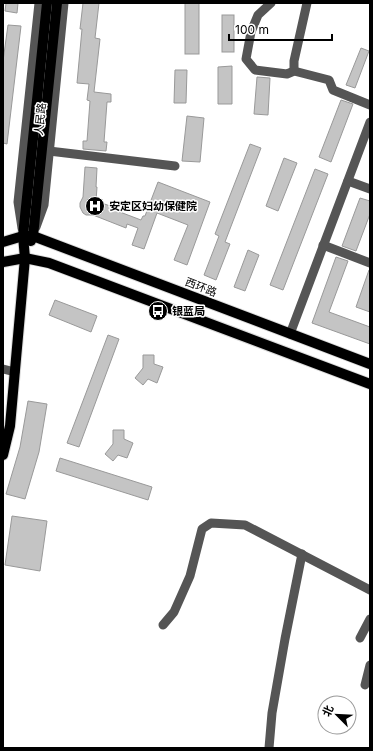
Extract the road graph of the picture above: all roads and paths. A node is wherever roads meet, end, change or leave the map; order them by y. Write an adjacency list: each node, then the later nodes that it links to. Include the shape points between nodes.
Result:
1 (39, 3): 14 (street, 人民路, via 18,202)
2 (47, 3): 14 (main road, 人民路)
3 (57, 3): 14 (main road, 人民路)
4 (64, 3): 10 (street, 人民路)
5 (271, 3): 7 (street, via 258,15 251,32 246,59 255,70 287,74)
6 (308, 3): 7 (street, via 294,61)
7 (294, 71): 8 (street, via 330,80 333,90)
8 (370, 106)
9 (370, 122): 12 (street)
10 (49, 151): 11 (street); 14 (street, 人民路, via 44,205)
11 (175, 166)
12 (348, 181): 13 (street); 16 (street)
13 (370, 189)
14 (28, 236): 15 (main road); 17 (main road, 人民路); 20 (main road, 西环路)
15 (3, 242)
16 (324, 245): 19 (street); 20 (street)
17 (25, 258): 18 (main road); 23 (main road, 人民路); 24 (main road, via 49,263)
18 (3, 262)
19 (370, 263)
20 (290, 334): 21 (main road, 西环路)
21 (370, 364)
22 (3, 369): 23 (street)
23 (14, 372): 25 (main road, 人民路, via 10,426)
24 (370, 384)
25 (3, 456)
26 (302, 554): 27 (street); 29 (street, via 245,525 211,523 202,529 190,576 174,612); 33 (street, via 272,713)
27 (370, 590)
28 (370, 619): 30 (street)
29 (163, 625)
30 (360, 638)
31 (370, 665): 32 (street)
32 (365, 685)
33 (270, 748)

